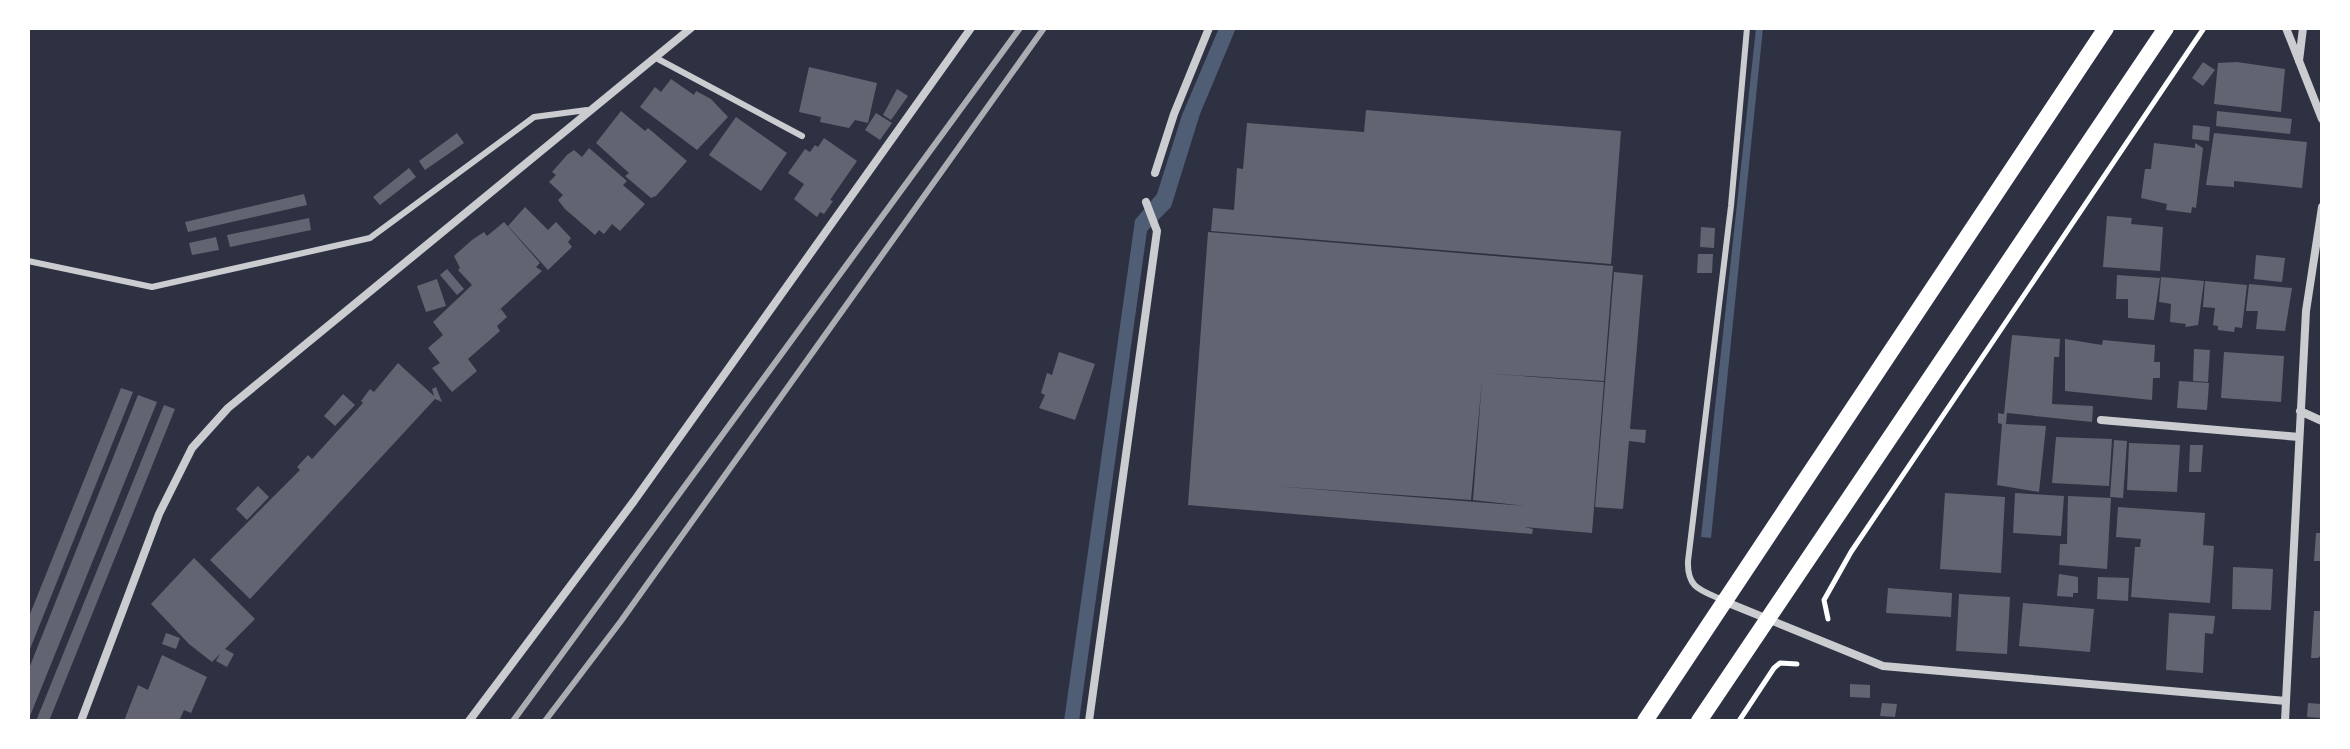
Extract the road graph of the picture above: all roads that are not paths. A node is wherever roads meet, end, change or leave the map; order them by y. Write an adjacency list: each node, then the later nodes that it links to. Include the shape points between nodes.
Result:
1 (691, 28): 9 (street)
2 (971, 28): 26 (street, via 634,501)
3 (1209, 28): 14 (street)
4 (1747, 28): 22 (lane, via 1687,577 1692,586)
5 (2106, 28): 22 (main road)
6 (2166, 28): 23 (main road)
7 (2286, 28): 10 (street)
8 (2303, 28): 10 (street)
9 (658, 59): 11 (street); 13 (lane)
10 (2299, 61): 12 (street)
11 (587, 110): 17 (lane, via 534,117 370,238 152,287); 25 (street, via 228,408 192,448 159,514)
12 (2322, 119)
13 (802, 136)
14 (1155, 173)
15 (1146, 202): 27 (street, via 1157,231)
16 (2322, 207): 18 (street, via 2306,311)
17 (28, 261)
18 (2300, 411): 20 (street); 21 (street)
19 (2101, 420): 21 (street)
20 (2322, 421)
21 (2299, 437): 24 (street)
22 (1726, 602): 23 (street); 28 (main road)
23 (1768, 620): 24 (street, via 1883,666); 29 (main road)
24 (2286, 701): 30 (street)
25 (81, 721)
26 (469, 721)
27 (1089, 721)
28 (1645, 721)
29 (1699, 721)
30 (2285, 721)

